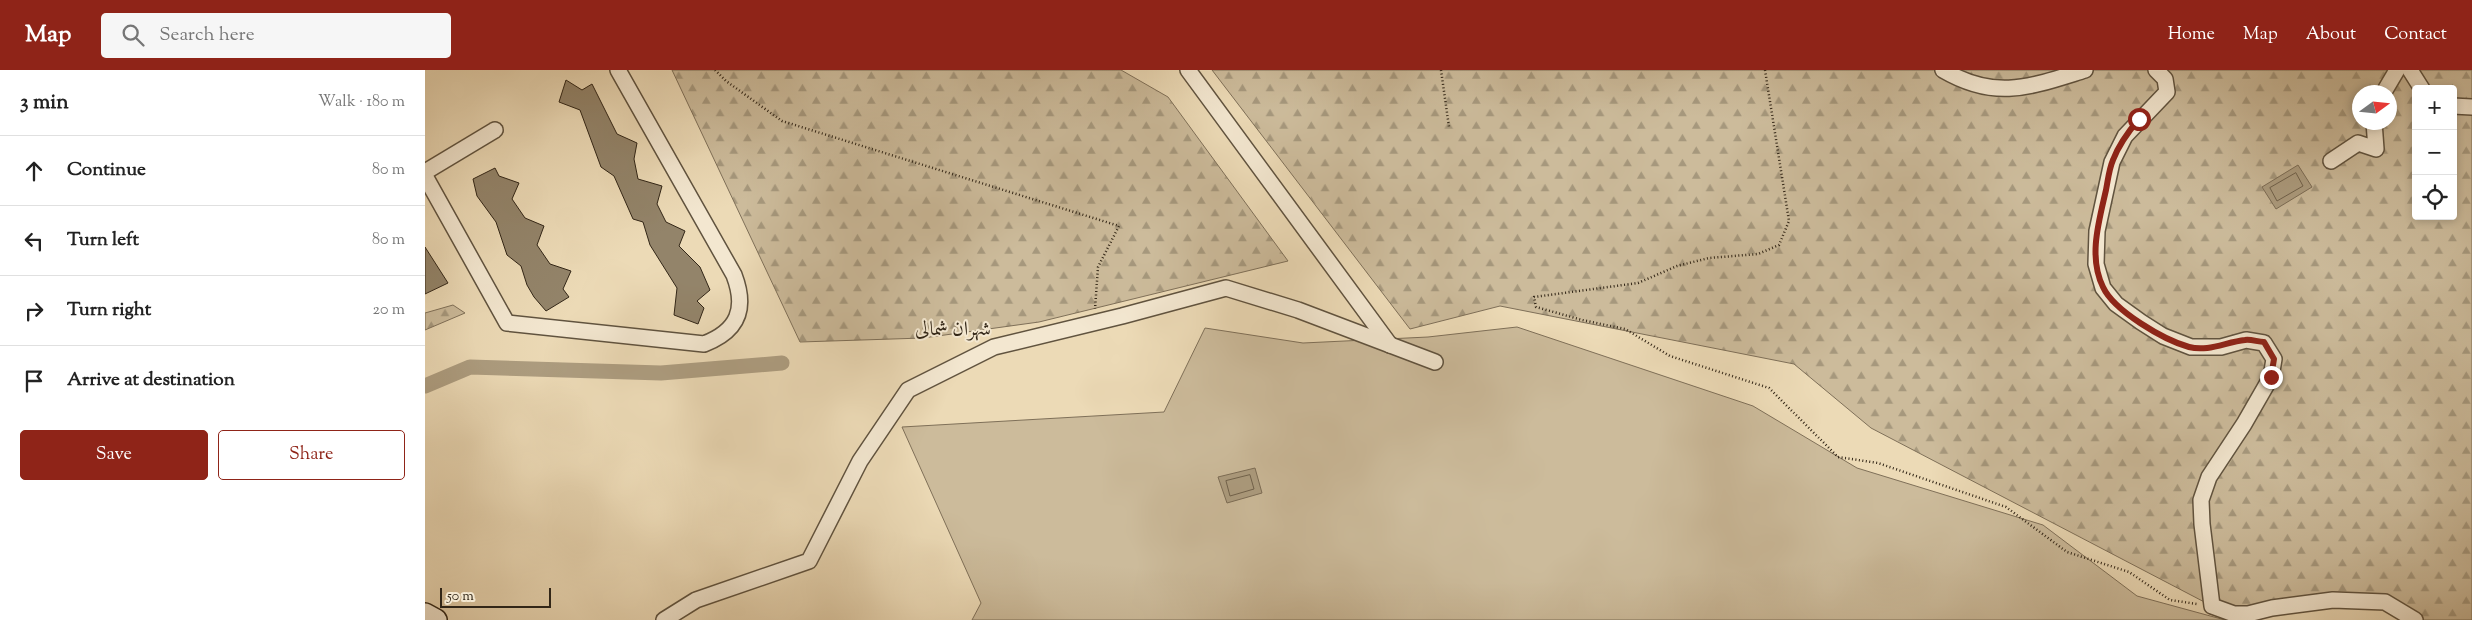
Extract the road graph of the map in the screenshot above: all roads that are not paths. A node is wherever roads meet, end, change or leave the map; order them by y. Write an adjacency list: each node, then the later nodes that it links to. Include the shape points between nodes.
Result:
1 (619, 70): 16 (street, via 741,292 737,317 721,338 704,344 507,323)
2 (1188, 70): 17 (street)
3 (1943, 70): 4 (street, via 1971,84 2013,89)
4 (2085, 70)
5 (2156, 70): 20 (street, via 2165,79 2167,92 2125,136 2112,162 2097,231 2096,264 2103,288 2116,304 2163,336 2191,347 2221,347 2246,340 2264,342 2274,359 2271,377 2209,477 2201,500 2212,606 2234,614 2248,614 2333,600 2385,602)
6 (2397, 70): 8 (street)
7 (2410, 70): 9 (street)
8 (2388, 85)
9 (2420, 85)
10 (2457, 106): 11 (street)
11 (2472, 107)
12 (495, 130): 15 (street)
13 (2375, 130): 14 (street, via 2376,148 2358,143)
14 (2331, 161)
15 (425, 172)
16 (425, 176)
17 (1390, 345): 18 (street); 22 (street, via 1298,310 1226,288 994,347 908,390 860,461 809,561 697,600)
18 (1435, 362)
19 (425, 614): 21 (street)
20 (2413, 619)
21 (436, 620)
22 (665, 620)

